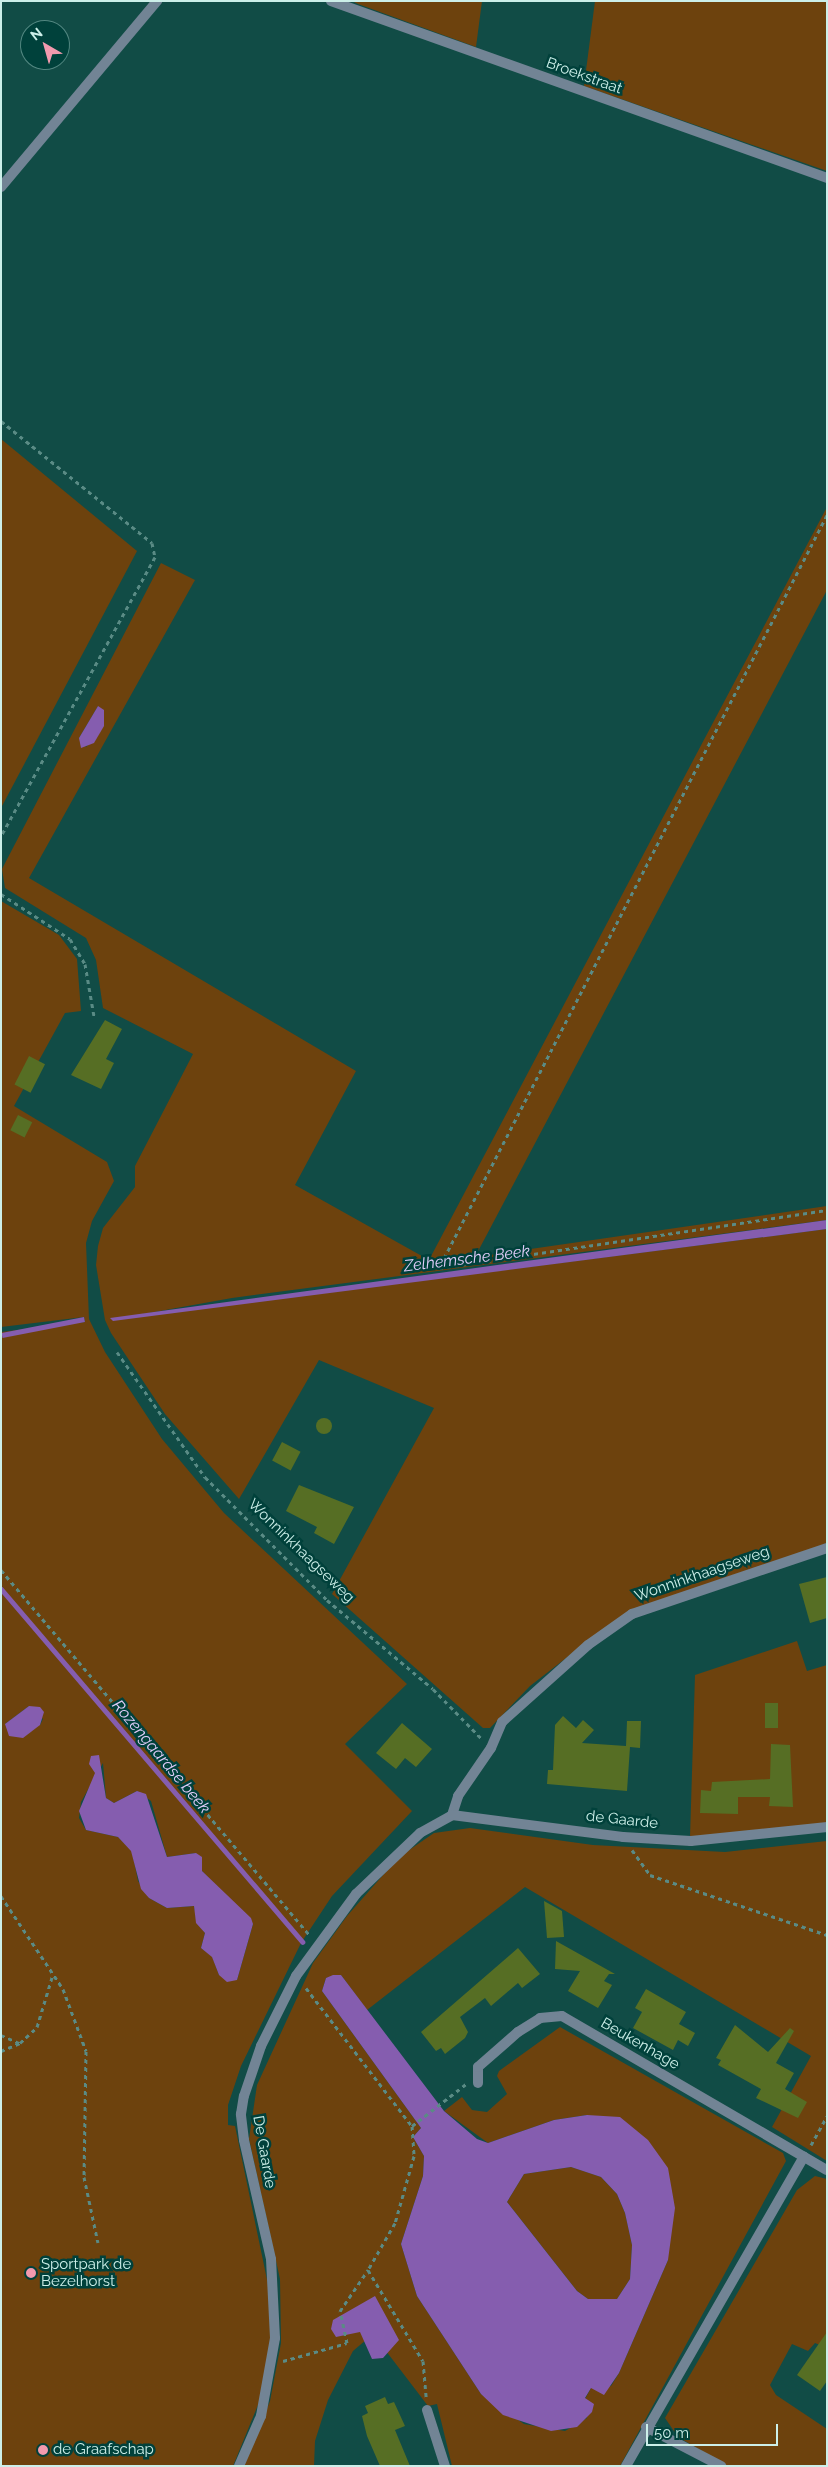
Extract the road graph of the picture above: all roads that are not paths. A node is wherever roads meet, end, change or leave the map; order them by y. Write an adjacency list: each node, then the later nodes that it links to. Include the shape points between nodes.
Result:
1 (156, 1): 4 (street)
2 (331, 1): 3 (street, Broekstraat)
3 (827, 178)
4 (1, 187)
5 (827, 1548): 6 (street, Wonninkhaagseweg, via 632,1614 538,1688 502,1722 491,1748 464,1786)
6 (452, 1815): 7 (street, de Gaarde, via 623,1837 691,1841); 13 (street, De Gaarde, via 420,1833 356,1894 296,1976 261,2046 240,2114 271,2259 273,2362 261,2416)
7 (827, 1827)
8 (477, 2080): 9 (street, Beukenhage, via 478,2067 518,2032 540,2018 562,2016)
9 (804, 2157): 10 (street, Beukenhage); 12 (street)
10 (827, 2170)
11 (427, 2410): 14 (street)
12 (646, 2427): 15 (street); 16 (street)
13 (239, 2466)
14 (446, 2466)
15 (626, 2466)
16 (721, 2466)

